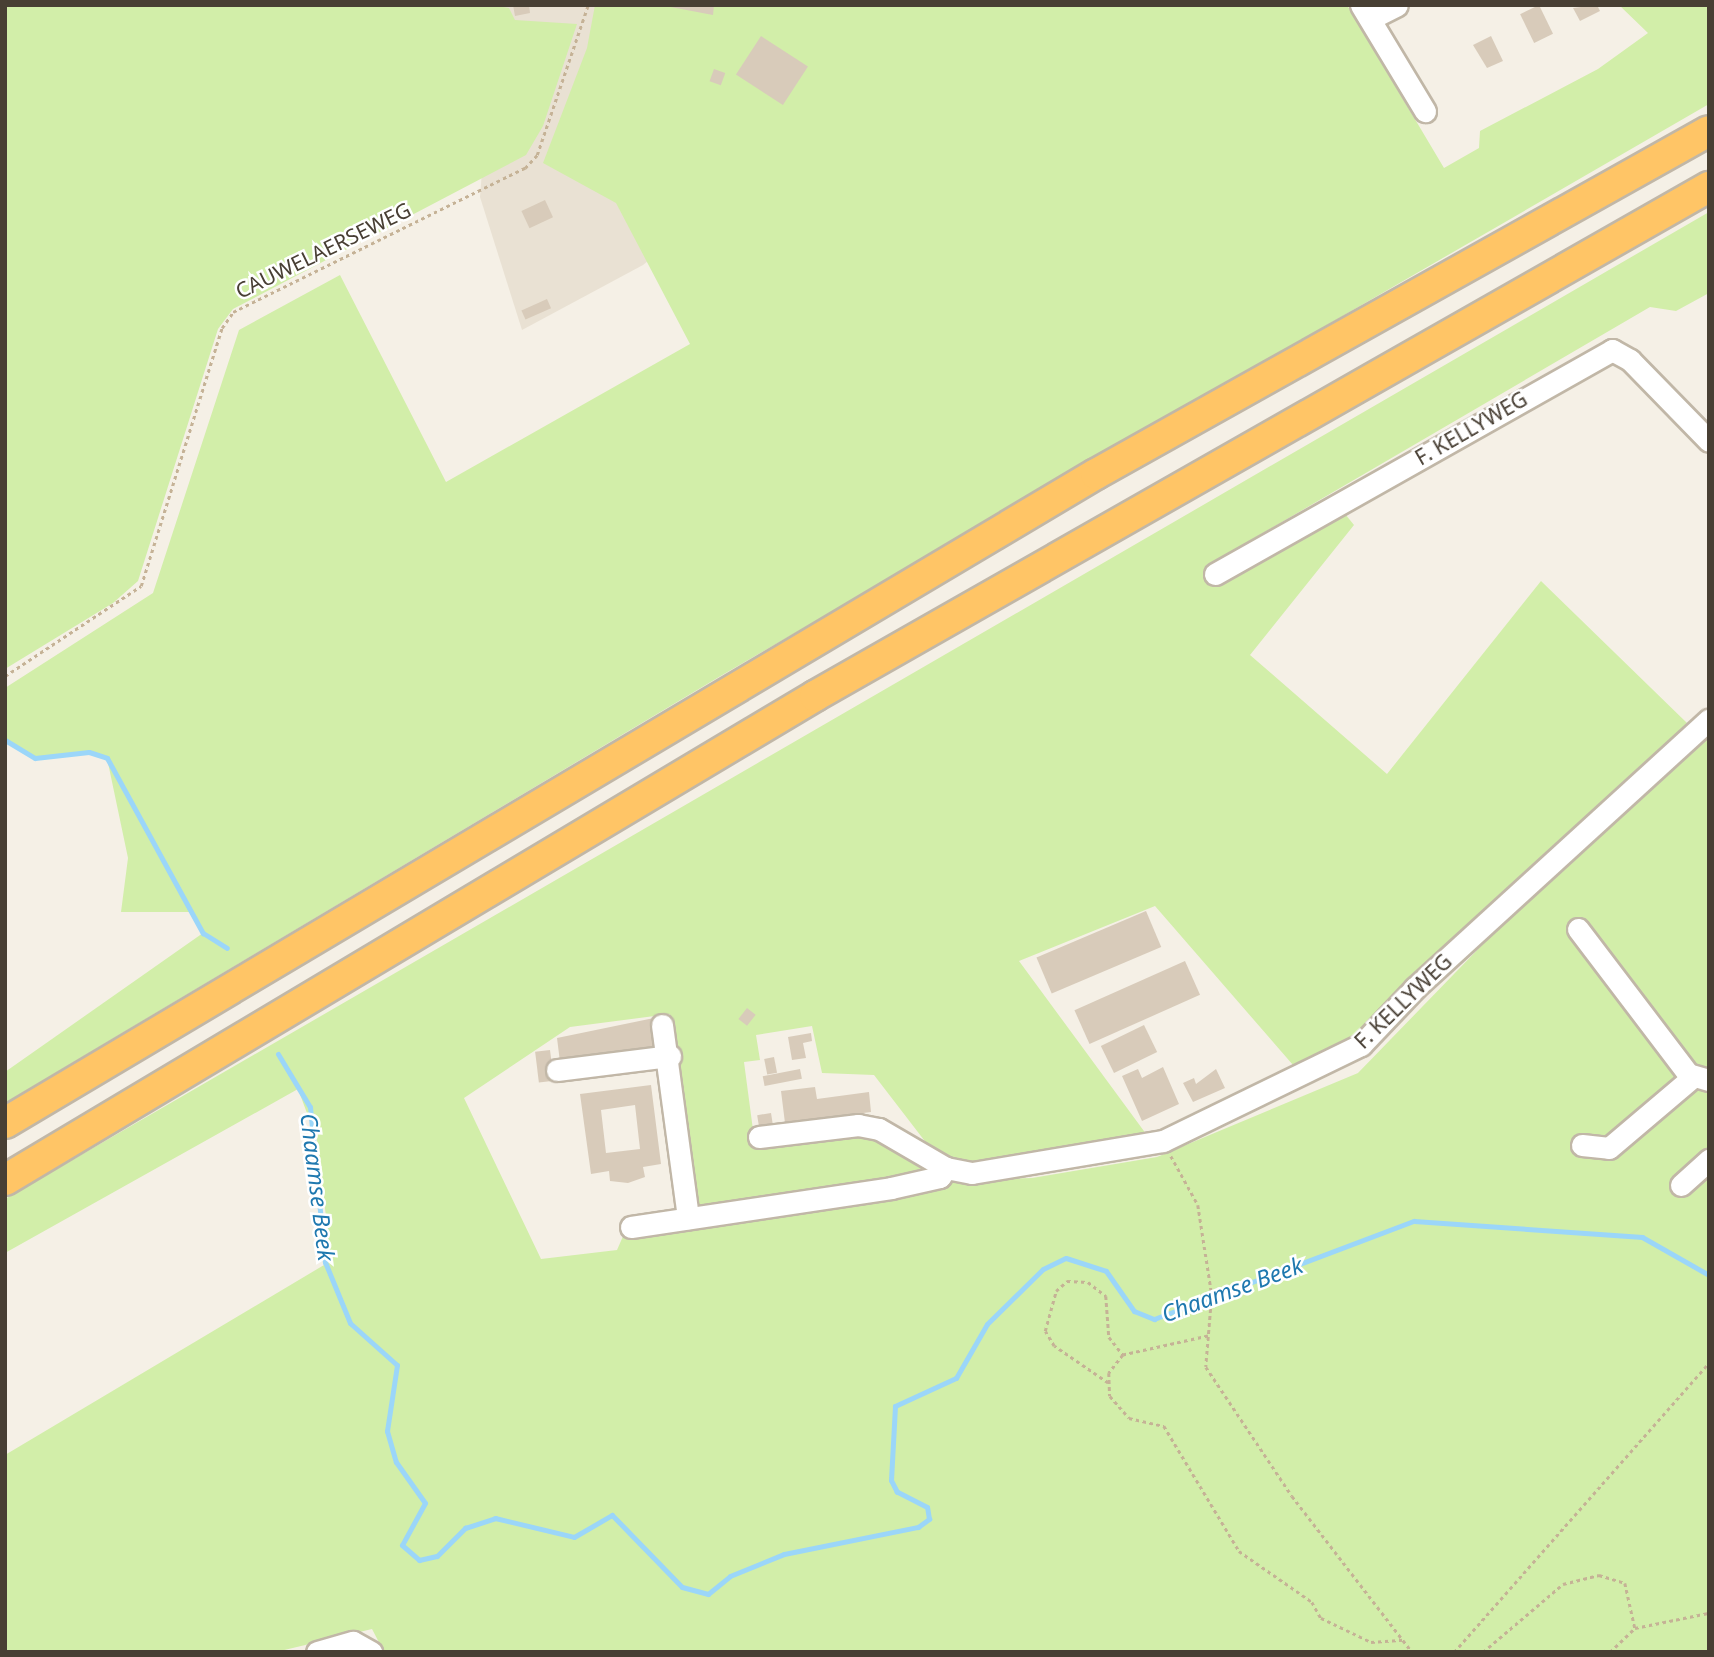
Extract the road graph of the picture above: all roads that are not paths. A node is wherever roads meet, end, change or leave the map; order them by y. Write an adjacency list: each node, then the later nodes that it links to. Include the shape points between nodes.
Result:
1 (1397, 5): 2 (street)
2 (1366, 12): 3 (street)
3 (1425, 111)
4 (1709, 131): 14 (highway, via 1096,474)
5 (1709, 187): 19 (highway, via 815,696)
6 (1709, 441): 7 (street, F. KELLYWEG, via 1630,360 1612,351)
7 (1215, 574)
8 (1709, 720): 18 (street, F. KELLYWEG, via 1415,988 1361,1045 1163,1141 1060,1162 972,1172)
9 (1578, 929): 13 (street)
10 (662, 1025): 11 (street)
11 (670, 1056): 12 (street); 21 (street)
12 (557, 1070)
13 (1702, 1078): 16 (street, via 1609,1148)
14 (5, 1123)
15 (759, 1137): 18 (street, via 879,1129)
16 (1582, 1145)
17 (1709, 1160): 20 (street)
18 (946, 1168): 21 (street, via 940,1177 891,1188)
19 (5, 1180)
20 (1681, 1185)
21 (688, 1218): 22 (street)
22 (631, 1227)
23 (370, 1650): 24 (street, via 353,1642)
24 (317, 1652)

